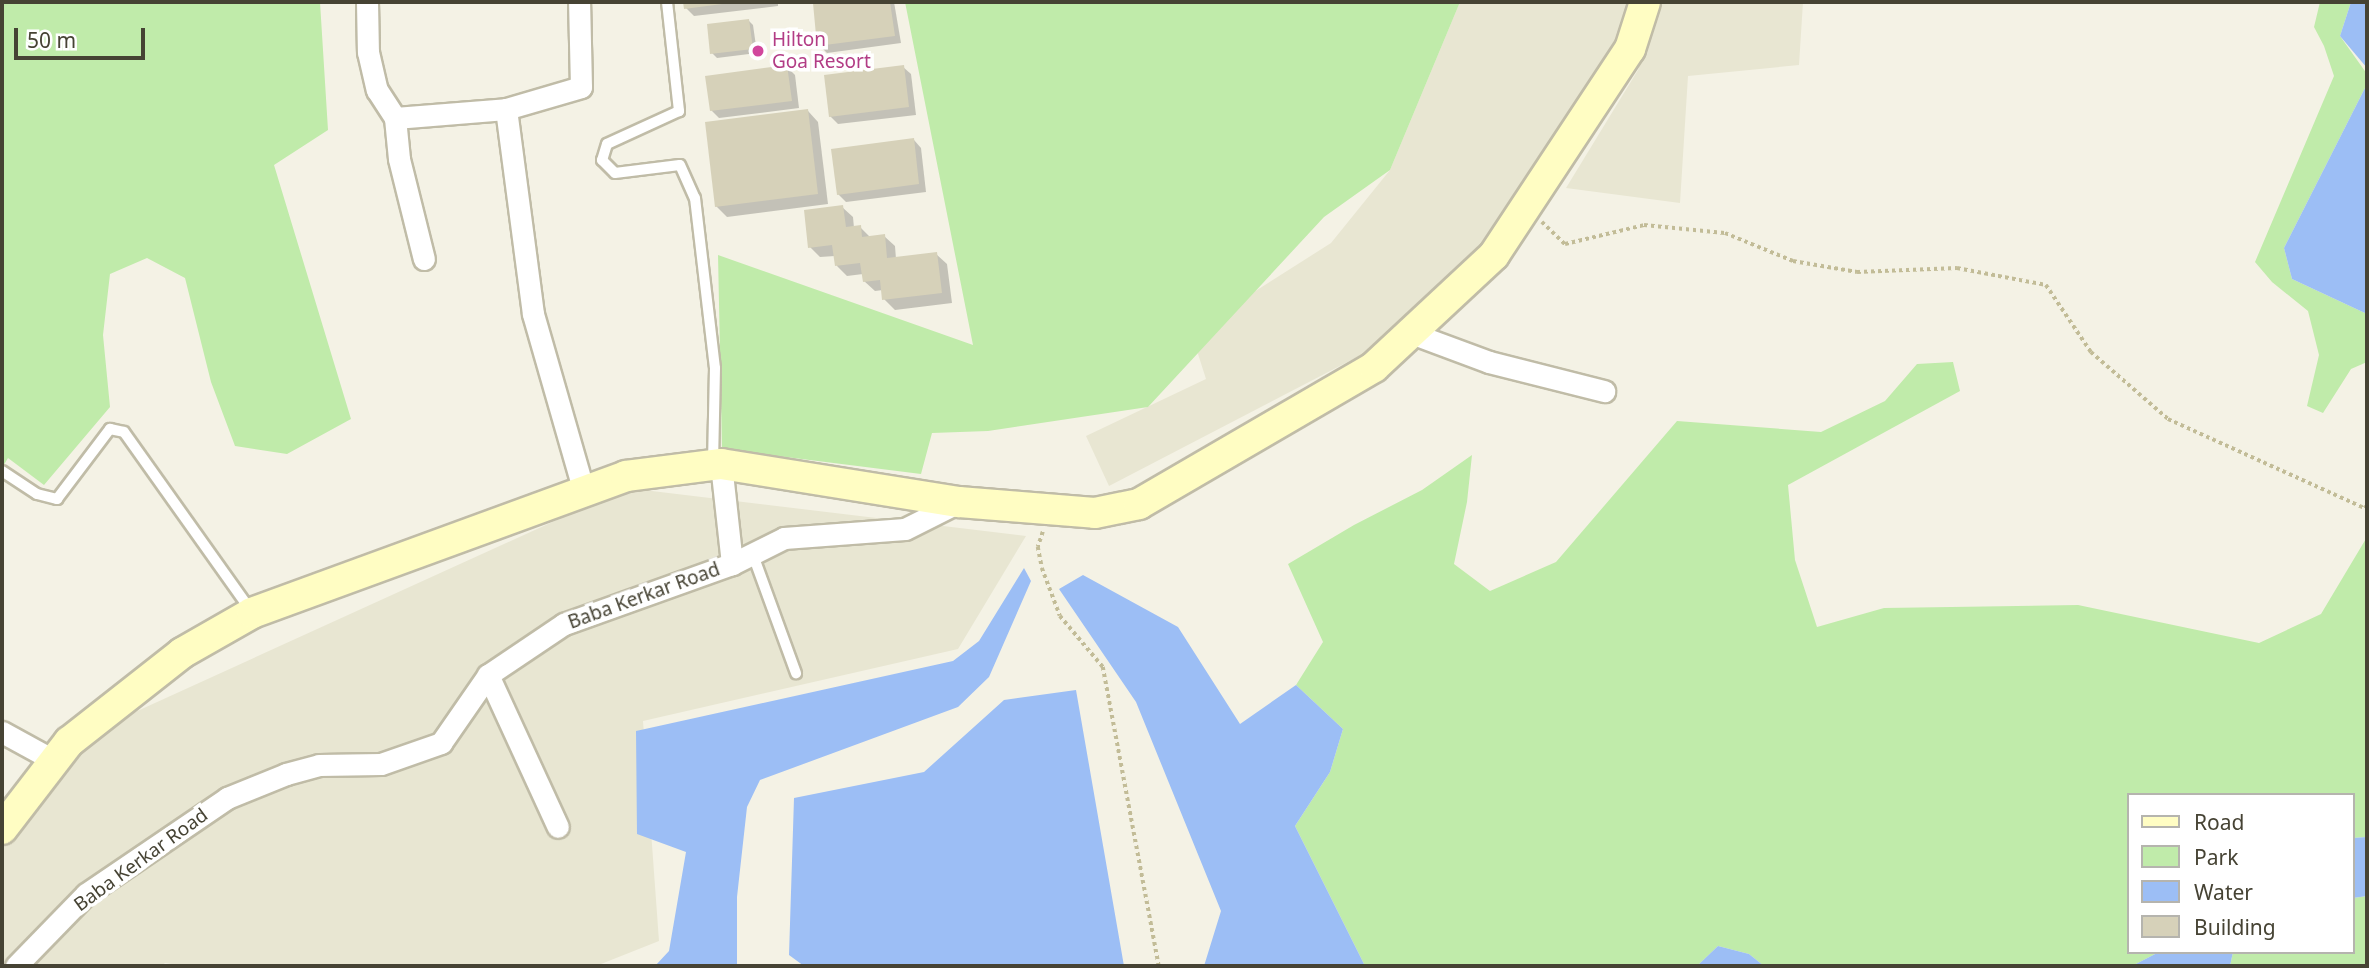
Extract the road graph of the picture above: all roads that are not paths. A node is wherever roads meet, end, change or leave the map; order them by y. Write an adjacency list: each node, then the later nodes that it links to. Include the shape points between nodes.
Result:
1 (368, 2): 6 (street, via 368,52 377,90)
2 (579, 2): 5 (street, via 581,87)
3 (667, 2): 10 (lane, via 679,111 607,144 602,160 615,173 680,165 695,198 715,368)
4 (1645, 2): 8 (main road, via 1630,50 1494,255)
5 (506, 109): 6 (street); 12 (street, via 533,314)
6 (395, 118): 7 (street, via 399,159)
7 (424, 259)
8 (1411, 333): 9 (street, via 1489,362); 13 (main road, via 1374,367 1139,504 1095,513)
9 (1604, 391)
10 (717, 465): 12 (main road, via 626,476); 13 (main road); 15 (street)
11 (2, 471): 16 (lane, via 37,494 57,499 110,429 124,432)
12 (584, 492): 16 (main road)
13 (959, 502): 14 (street, Baba Kerkar Road, via 905,529 784,538)
14 (753, 555): 15 (street, Baba Kerkar Road); 17 (lane)
15 (732, 565): 18 (street, Baba Kerkar Road, via 564,624)
16 (252, 613): 20 (main road, via 182,653 69,742)
17 (796, 673)
18 (488, 675): 21 (street); 23 (street, Baba Kerkar Road, via 441,743 381,764 319,765 227,798 86,894)
19 (2, 732): 20 (street)
20 (55, 761): 22 (main road)
21 (558, 827)
22 (2, 829)
23 (16, 966)

